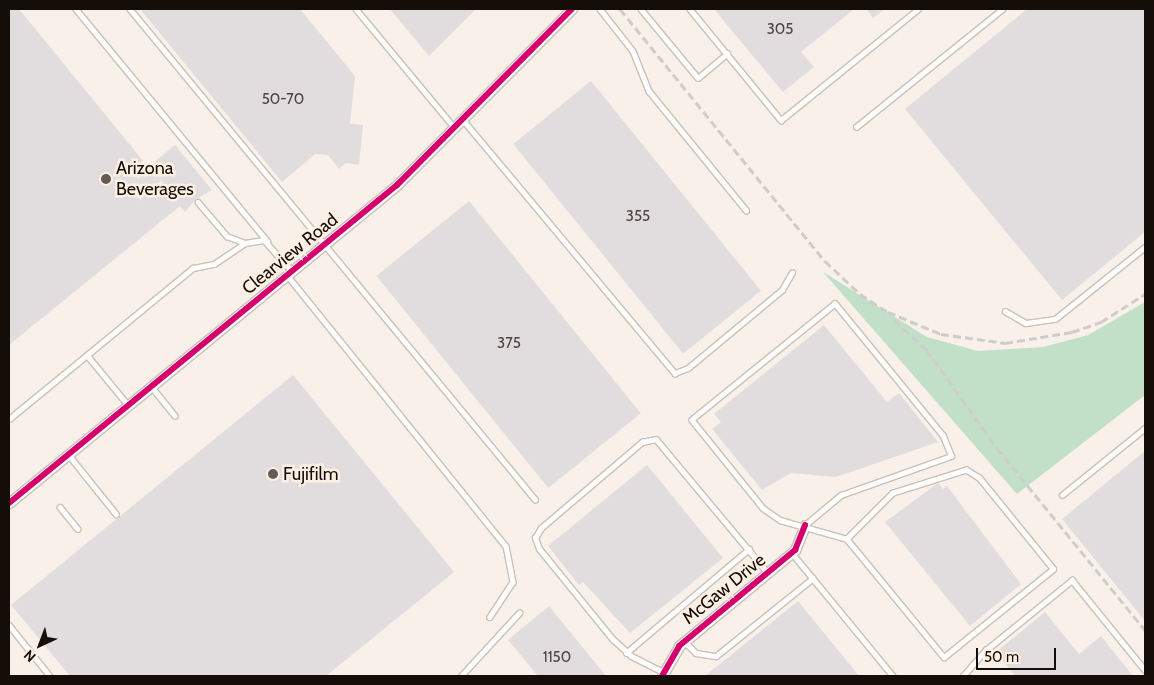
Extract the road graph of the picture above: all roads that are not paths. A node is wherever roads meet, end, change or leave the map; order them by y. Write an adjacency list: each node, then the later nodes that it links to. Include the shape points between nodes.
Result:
1 (76, 9): 16 (lane)
2 (130, 9): 18 (lane)
3 (356, 9): 13 (lane)
4 (572, 9): 11 (street, Clearview Road)
5 (600, 9): 15 (lane, via 633,50 649,91)
6 (641, 9): 10 (lane, via 698,78)
7 (690, 9): 10 (lane)
8 (918, 9): 10 (lane, via 781,120)
9 (1002, 9): 12 (lane)
10 (727, 54)
11 (464, 120): 13 (street, Clearview Road); 21 (lane, via 675,373 688,368 782,290)
12 (856, 127)
13 (456, 128): 18 (street, Clearview Road)
14 (198, 202): 17 (lane, via 227,236)
15 (746, 210)
16 (267, 241): 17 (lane); 20 (lane)
17 (245, 243): 23 (lane, via 214,264 194,268)
18 (325, 244): 20 (street, Clearview Road); 31 (lane)
19 (1145, 247): 22 (lane, via 1055,319 1026,322)
20 (290, 273): 24 (street, Clearview Road); 43 (lane, via 506,546 513,582)
21 (792, 273)
22 (1005, 311)
23 (87, 355): 25 (lane); 27 (lane)
24 (151, 386): 25 (street, Clearview Road); 26 (lane)
25 (128, 405): 29 (street, Clearview Road)
26 (175, 416)
27 (9, 419)
28 (1145, 428): 30 (lane)
29 (68, 454): 32 (street, Clearview Road); 34 (lane)
30 (1062, 495)
31 (535, 499)
32 (9, 503)
33 (60, 507): 36 (lane)
34 (116, 514)
35 (805, 526): 35 (lane, via 780,520 766,511 692,420 835,304 943,436 951,456 842,495); 37 (lane); 39 (street, McGaw Drive, via 802,542)
36 (78, 529)
37 (847, 539): 37 (lane, via 944,657 1053,569 976,475 962,470 893,493)
38 (749, 549): 40 (lane); 46 (lane); 46 (lane, via 656,439 644,440 594,481 535,538)
39 (792, 553): 40 (street, McGaw Drive); 41 (lane)
40 (768, 573): 45 (street, McGaw Drive)
41 (813, 578): 45 (lane, via 716,656 696,654); 51 (lane)
42 (519, 613): 50 (lane)
43 (490, 616)
44 (9, 625): 49 (lane)
45 (684, 642): 48 (street, McGaw Drive)
46 (626, 653): 48 (lane)
47 (1145, 670): 52 (lane, via 1072,580 991,646)
48 (662, 674)
49 (50, 676)
50 (461, 676)
51 (893, 676)
52 (963, 676)

